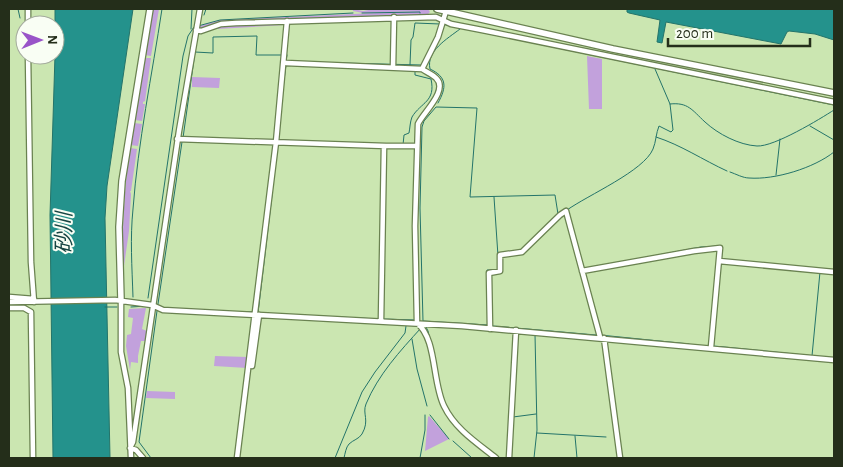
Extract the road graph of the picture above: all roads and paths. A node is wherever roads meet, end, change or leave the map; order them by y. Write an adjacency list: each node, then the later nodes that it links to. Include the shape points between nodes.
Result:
1 (150, 9): 24 (street, via 122,181)
2 (200, 9): 8 (street)
3 (437, 9): 4 (street)
4 (446, 11): 6 (street); 13 (street, via 613,49)
5 (394, 17): 6 (street, via 436,17); 7 (street); 11 (street)
6 (443, 20): 12 (street); 14 (street)
7 (287, 21): 8 (street, via 221,24 201,31); 16 (street)
8 (197, 28): 15 (street)
9 (286, 63): 11 (street)
10 (28, 65): 23 (street)
11 (393, 66): 12 (street)
12 (422, 69): 18 (street, via 436,78 439,88 433,104 418,124)
13 (834, 93)
14 (834, 102)
15 (181, 139): 16 (street); 26 (street)
16 (276, 142): 17 (street); 28 (street)
17 (385, 146): 18 (street); 29 (street)
18 (416, 146): 30 (street)
19 (719, 261): 20 (street, via 720,248 709,248); 21 (street); 34 (street)
20 (582, 271): 31 (street, via 566,212 522,252 500,255 500,271 490,273); 33 (street)
21 (834, 272)
22 (9, 297): 23 (street)
23 (34, 300): 24 (street); 25 (street)
24 (118, 300): 26 (street); 37 (street, via 128,388)
25 (9, 302)
26 (152, 305): 28 (street, via 163,310); 37 (street)
27 (9, 308): 38 (street, via 24,308 31,312)
28 (257, 315): 29 (street); 36 (street); 41 (street)
29 (381, 319): 30 (street)
30 (417, 321): 31 (street); 42 (street, via 427,334 446,411 462,431)
31 (490, 329): 32 (street)
32 (516, 330): 33 (street); 43 (street)
33 (601, 336): 34 (street); 44 (street)
34 (711, 347): 35 (street)
35 (834, 360)
36 (252, 366)
37 (130, 448): 39 (street); 40 (street)
38 (32, 458)
39 (131, 458)
40 (143, 458)
41 (237, 458)
42 (496, 458)
43 (509, 458)
44 (620, 458)

